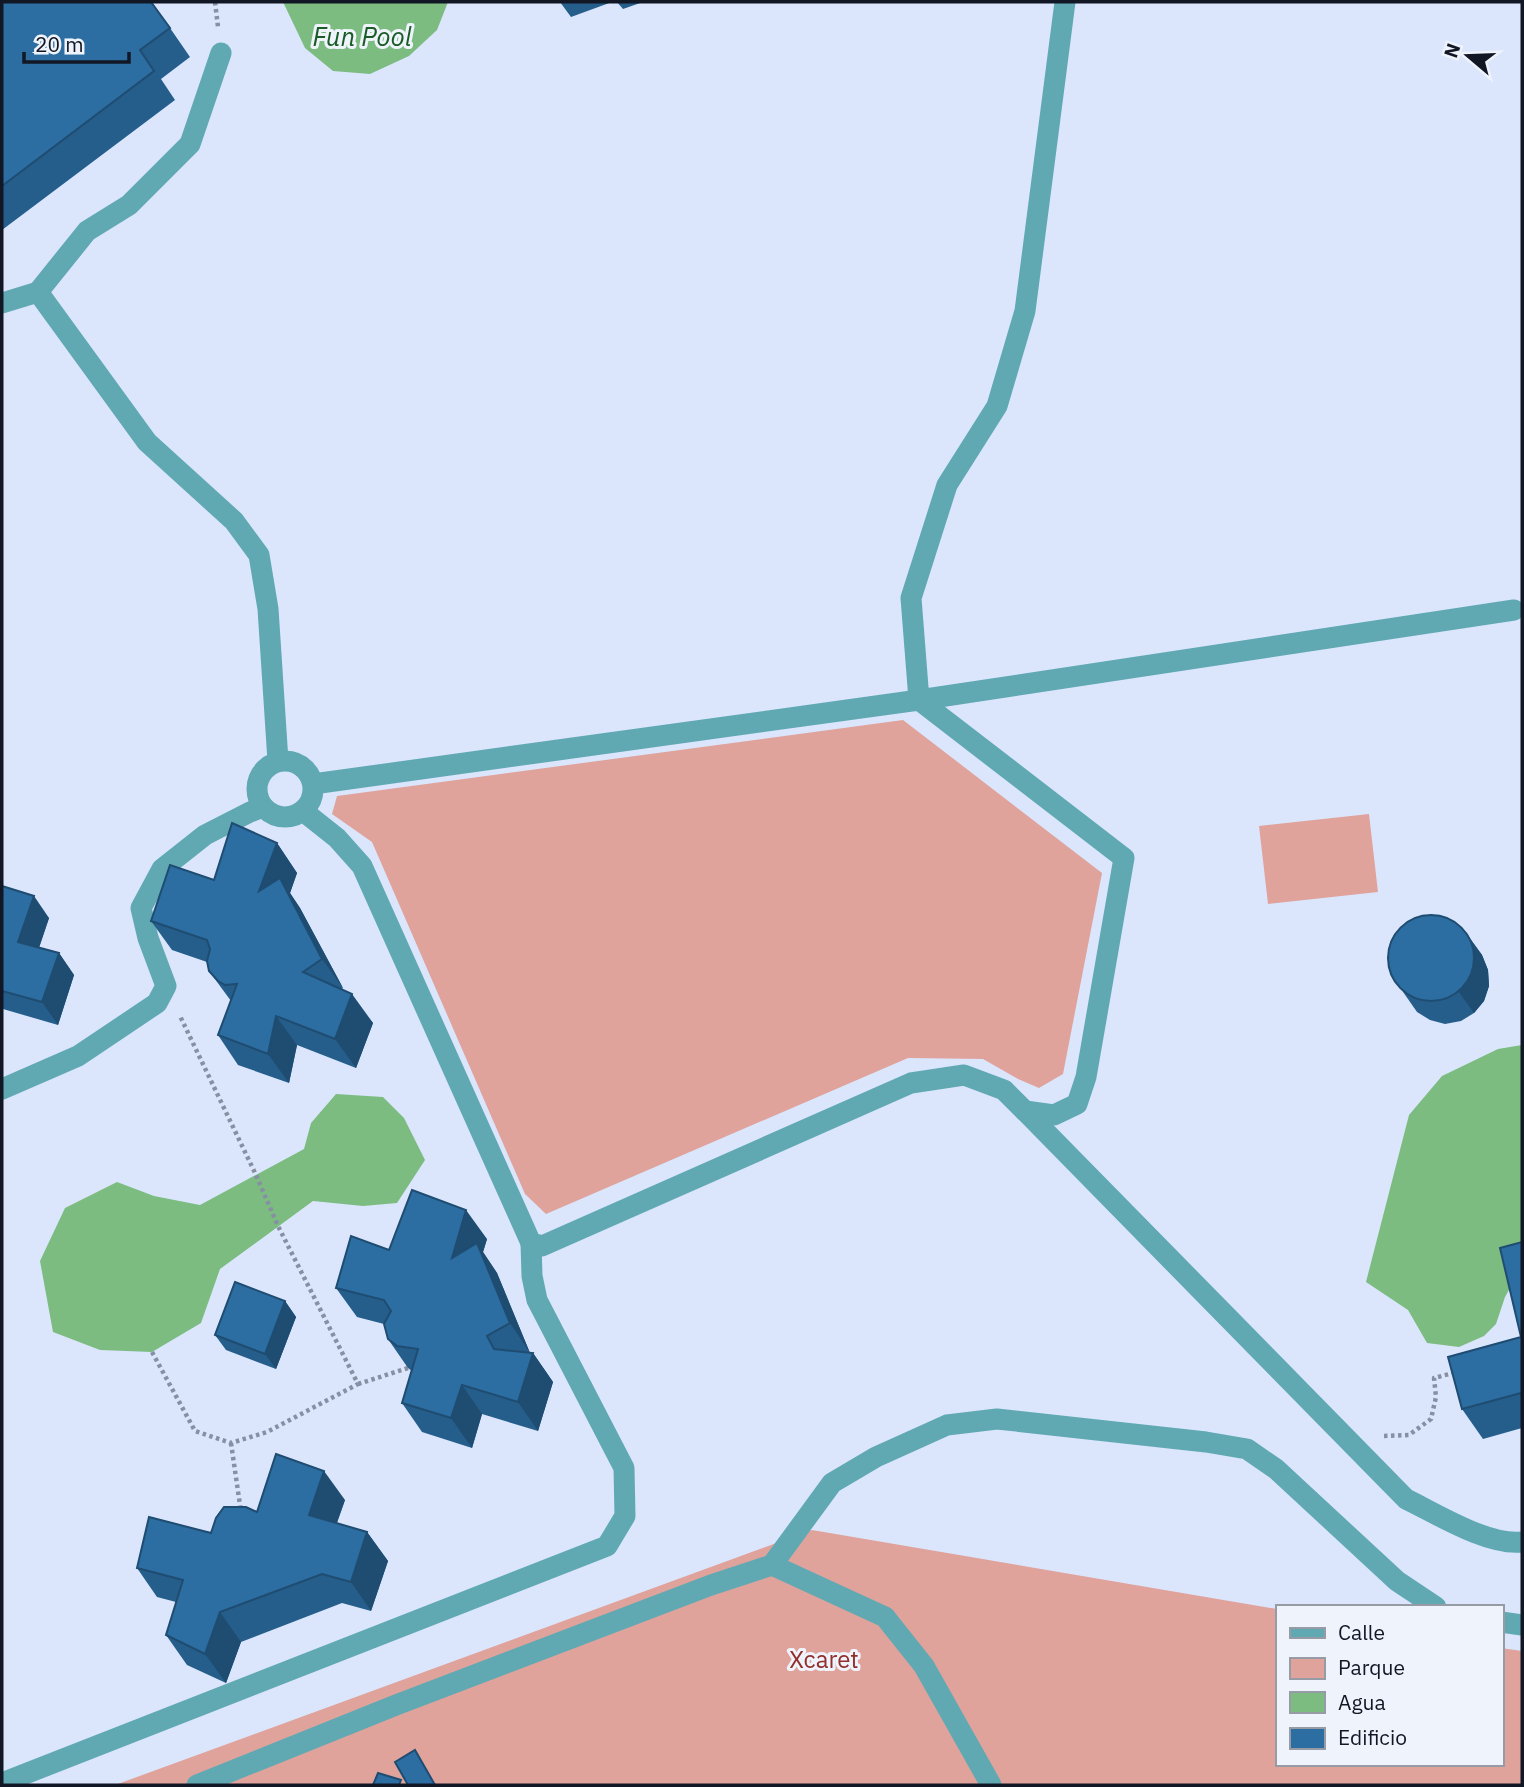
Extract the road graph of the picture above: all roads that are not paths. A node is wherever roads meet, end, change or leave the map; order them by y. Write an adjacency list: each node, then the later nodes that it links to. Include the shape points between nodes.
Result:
1 (1065, 2): 6 (lane, via 1025,310 998,406 947,485 911,598)
2 (222, 52): 3 (lane, via 190,144 129,205 87,231)
3 (38, 292): 4 (lane); 7 (lane, via 147,442 234,521 259,555 268,609)
4 (2, 303)
5 (1514, 610): 6 (lane)
6 (919, 700): 8 (lane); 12 (lane, via 1124,858 1086,1077 1077,1104 1054,1115)
7 (278, 761): 8 (lane, via 301,765); 9 (lane, via 267,766 256,786)
8 (313, 784): 10 (lane)
9 (263, 807): 10 (lane, via 284,817); 11 (lane, via 205,835 162,869 151,888 141,908 166,986 157,1003 78,1056)
10 (303, 811): 13 (lane, via 362,866)
11 (2, 1090)
12 (1025, 1111): 13 (lane, via 1004,1090 964,1075 911,1083 542,1246); 14 (lane, via 1406,1499 1479,1534)
13 (531, 1242): 19 (lane, via 537,1300 624,1468 625,1516 607,1546)
14 (1522, 1542)
15 (772, 1565): 16 (lane, via 832,1483 947,1424 997,1419 1247,1449 1276,1469 1397,1581); 20 (lane, via 408,1700); 21 (lane, via 886,1618 924,1666)
16 (1433, 1605)
17 (1503, 1622): 18 (lane)
18 (1522, 1625)
19 (2, 1783)
20 (197, 1785)
21 (991, 1785)

